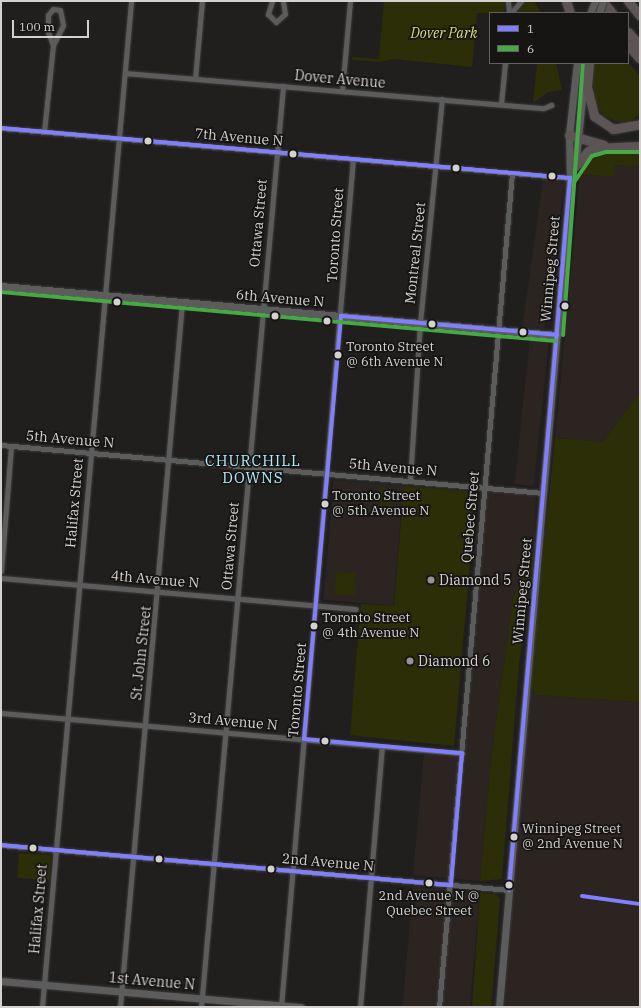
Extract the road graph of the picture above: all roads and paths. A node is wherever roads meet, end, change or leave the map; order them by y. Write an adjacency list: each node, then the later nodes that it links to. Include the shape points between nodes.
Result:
1 (131, 1): 29 (street, Halifax Street)
2 (202, 1): 30 (street)
3 (272, 1): 4 (street, via 268,14 276,22 285,14)
4 (283, 1)
5 (350, 1): 32 (street)
6 (508, 1): 12 (street)
7 (521, 1): 13 (street)
8 (566, 1): 14 (highway)
9 (593, 1): 15 (main road, bridge); 16 (highway)
10 (603, 1): 17 (main road, bridge); 18 (highway)
11 (628, 1): 19 (highway)
12 (510, 12)
13 (511, 12)
14 (570, 12)
15 (591, 12)
16 (600, 12)
17 (601, 12)
18 (611, 12)
19 (640, 16)
20 (629, 33): 23 (highway)
21 (53, 45): 21 (street, via 63,24 60,10 53,9 48,15 48,32); 38 (street)
22 (629, 46): 24 (highway)
23 (640, 46)
24 (640, 59)
25 (505, 64): 34 (street)
26 (576, 64): 39 (main road, Winnipeg Street)
27 (586, 64): 40 (main road, Winnipeg Street)
28 (589, 64): 36 (highway, via 587,87 594,116 613,129)
29 (125, 73): 30 (street, Dover Avenue); 41 (street, Halifax Street)
30 (196, 79): 31 (street, Dover Avenue)
31 (283, 86): 32 (street, Dover Avenue); 44 (street, Ottawa Street)
32 (342, 91): 33 (street, Dover Avenue)
33 (442, 99): 34 (street, Dover Avenue); 47 (street, Montreal Street)
34 (501, 104): 35 (street, Dover Avenue, via 544,108)
35 (551, 105)
36 (640, 124)
37 (1, 128): 38 (street, 7th Avenue N)
38 (44, 132): 41 (street, 7th Avenue N)
39 (569, 135): 40 (highway); 49 (main road, Winnipeg Street)
40 (578, 138): 42 (highway); 46 (main road, Winnipeg Street)
41 (119, 139): 44 (street, 7th Avenue N); 51 (street, Halifax Street)
42 (606, 146): 43 (highway); 46 (highway, via 588,151)
43 (640, 146)
44 (277, 152): 45 (street, 7th Avenue N); 53 (street, Ottawa Street)
45 (352, 159): 47 (street, 7th Avenue N); 54 (street, Toronto Street)
46 (576, 165): 49 (main road, Winnipeg Street)
47 (435, 166): 48 (street, 7th Avenue N); 55 (street, Montreal Street)
48 (512, 173): 49 (street, 7th Avenue N); 56 (street, Quebec Street)
49 (570, 178): 57 (main road, Winnipeg Street)
50 (1, 286): 51 (main road, 6th Avenue N)
51 (104, 295): 52 (main road, 6th Avenue N); 60 (street, Halifax Street)
52 (182, 302): 53 (main road, 6th Avenue N); 61 (street, St. John Street)
53 (263, 309): 54 (main road, 6th Avenue N); 62 (street, Ottawa Street)
54 (341, 316): 55 (main road, 6th Avenue N); 63 (street, Toronto Street)
55 (420, 323): 56 (main road, 6th Avenue N); 64 (street, Montreal Street)
56 (499, 330): 57 (main road, 6th Avenue N); 65 (street, Quebec Street)
57 (557, 335): 66 (main road, Winnipeg Street)
58 (1, 445): 59 (street, 5th Avenue N)
59 (11, 446): 60 (street, 5th Avenue N); 67 (street)
60 (90, 453): 61 (street, 5th Avenue N); 69 (street, Halifax Street)
61 (169, 460): 62 (street, 5th Avenue N); 70 (street, St. John Street)
62 (249, 467): 63 (street, 5th Avenue N); 71 (street, Ottawa Street)
63 (327, 474): 64 (street, 5th Avenue N); 72 (street, Toronto Street)
64 (410, 481): 65 (street, 5th Avenue N)
65 (485, 487): 66 (street, 5th Avenue N); 80 (street, Quebec Street)
66 (544, 493): 88 (main road, Winnipeg Street)
67 (1, 571)
68 (1, 578): 69 (street, 4th Avenue N)
69 (79, 585): 70 (street, 4th Avenue N); 75 (street, Halifax Street)
70 (159, 592): 71 (street, 4th Avenue N); 76 (street, St. John Street)
71 (238, 598): 72 (street, 4th Avenue N); 77 (street, Ottawa Street)
72 (316, 605): 73 (street, 4th Avenue N); 78 (street, Toronto Street)
73 (356, 609)
74 (1, 713): 75 (street, 3rd Avenue N)
75 (66, 719): 76 (street, 3rd Avenue N); 82 (street, Halifax Street)
76 (146, 726): 77 (street, 3rd Avenue N); 83 (street, St. John Street)
77 (224, 732): 78 (street, 3rd Avenue N); 84 (street, Ottawa Street)
78 (304, 739): 79 (street, 3rd Avenue N); 85 (street, Toronto Street)
79 (382, 746): 80 (street, 3rd Avenue N); 86 (street)
80 (462, 753): 87 (street, Quebec Street)
81 (1, 845): 82 (street, 2nd Avenue N)
82 (56, 850): 83 (street, 2nd Avenue N); 90 (street, Halifax Street)
83 (135, 857): 84 (street, 2nd Avenue N); 91 (street, St. John Street)
84 (213, 864): 85 (street, 2nd Avenue N); 92 (street, Ottawa Street)
85 (292, 871): 86 (street, 2nd Avenue N); 93 (street, Toronto Street)
86 (371, 878): 87 (street, 2nd Avenue N); 98 (street)
87 (451, 885): 88 (street, 2nd Avenue N); 99 (street, Quebec Street)
88 (509, 890): 100 (main road, Winnipeg Street)
89 (1, 981): 90 (main road, 1st Avenue N)
90 (44, 984): 91 (main road, 1st Avenue N); 94 (street, Halifax Street)
91 (122, 991): 92 (main road, 1st Avenue N); 95 (street, St. John Street)
92 (202, 998): 93 (main road, 1st Avenue N); 96 (street, Ottawa Street)
93 (281, 1006): 97 (main road, 1st Avenue N)
94 (42, 1007)
95 (120, 1007)
96 (201, 1007)
97 (301, 1007)
98 (360, 1007)
99 (439, 1007)
100 (499, 1007)

